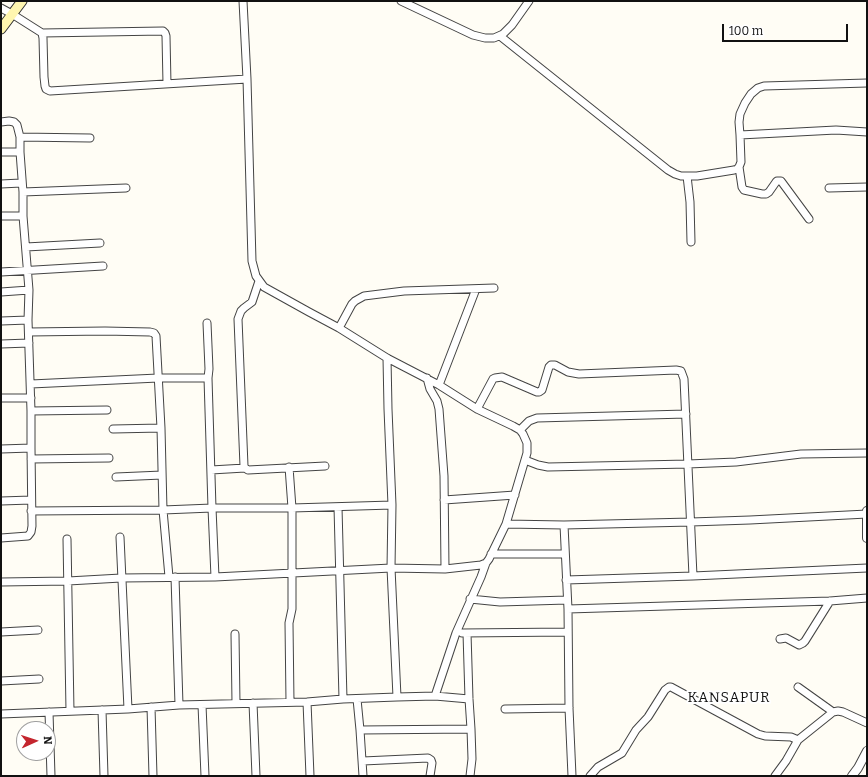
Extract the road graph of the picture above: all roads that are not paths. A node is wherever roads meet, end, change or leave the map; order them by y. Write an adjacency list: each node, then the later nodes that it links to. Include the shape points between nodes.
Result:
1 (22, 1): 6 (main road)
2 (243, 1): 10 (street)
3 (401, 1): 9 (street, via 473,35 485,38)
4 (529, 1): 9 (street, via 508,30)
5 (1, 8): 6 (street)
6 (12, 14): 7 (main road); 8 (street)
7 (1, 29)
8 (42, 33): 12 (street, via 163,31 166,36); 12 (street, via 45,86 50,91)
9 (500, 36): 21 (street, via 668,170)
10 (247, 79): 12 (street); 37 (street, via 252,261)
11 (867, 83): 15 (street, via 758,88 751,94 740,114)
12 (167, 84)
13 (1, 122): 16 (street, via 9,121 18,125)
14 (867, 132): 15 (street, via 836,130)
15 (740, 135): 20 (street)
16 (20, 137): 17 (street); 19 (street)
17 (90, 138)
18 (1, 152): 19 (street)
19 (20, 152): 22 (street)
20 (739, 167): 21 (street, via 734,170); 30 (street, via 744,190 766,194 779,180)
21 (686, 176): 31 (street, via 690,202)
22 (22, 183): 23 (street); 27 (street)
23 (1, 184)
24 (867, 187): 26 (street)
25 (126, 188): 27 (street)
26 (829, 188)
27 (22, 192): 29 (street)
28 (1, 216): 29 (street)
29 (23, 216): 33 (street)
30 (809, 219)
31 (691, 242)
32 (100, 243): 33 (street)
33 (26, 247): 35 (street)
34 (102, 266): 35 (street)
35 (28, 270): 36 (street); 40 (street)
36 (1, 272)
37 (259, 281): 45 (street); 73 (street, via 252,302 244,308 238,319)
38 (494, 288): 39 (street)
39 (476, 289): 45 (street, via 404,291 364,296 352,304); 54 (street)
40 (29, 290): 41 (street); 42 (street)
41 (1, 292)
42 (28, 320): 43 (street); 46 (street)
43 (1, 321)
44 (207, 323): 51 (street)
45 (339, 328): 49 (street)
46 (29, 332): 47 (street); 50 (street, via 154,333 157,341)
47 (29, 343): 48 (street); 53 (street)
48 (1, 344)
49 (387, 358): 52 (street); 81 (street)
50 (158, 378): 51 (street); 53 (street); 61 (street)
51 (208, 378): 74 (street)
52 (427, 378): 54 (street); 79 (street, via 439,409)
53 (31, 384): 56 (street)
54 (439, 385): 57 (street)
55 (1, 398): 56 (street)
56 (31, 398): 59 (street)
57 (477, 409): 60 (street, via 495,378 502,377 539,392 542,390 549,367 553,365 579,374 679,370 684,379); 63 (street)
58 (107, 410): 59 (street)
59 (31, 411): 64 (street)
60 (686, 414): 63 (street, via 536,418); 70 (street)
61 (161, 428): 62 (street); 75 (street)
62 (113, 429)
63 (520, 430): 69 (street, via 526,443)
64 (31, 448): 65 (street); 68 (street)
65 (1, 449)
66 (867, 453): 70 (street, via 796,454 736,462)
67 (109, 458): 68 (street)
68 (31, 459): 78 (street)
69 (525, 460): 70 (street, via 548,467); 77 (street)
70 (688, 464): 88 (street)
71 (325, 466): 72 (street)
72 (289, 467): 73 (street, via 248,470); 84 (street)
73 (245, 468): 74 (street)
74 (211, 470): 83 (street)
75 (162, 475): 76 (street); 85 (street)
76 (116, 477)
77 (515, 495): 79 (street); 89 (street)
78 (31, 500): 80 (street); 86 (street)
79 (444, 500): 100 (street)
80 (1, 501)
81 (392, 505): 82 (street); 98 (street)
82 (338, 507): 84 (street); 101 (street)
83 (212, 508): 84 (street); 85 (street); 105 (street)
84 (292, 508): 102 (street)
85 (163, 510): 86 (street); 104 (street)
86 (31, 511): 92 (street, via 31,532 28,536)
87 (867, 512): 88 (street); 93 (street)
88 (691, 522): 90 (street); 103 (street)
89 (506, 524): 90 (street); 95 (street)
90 (564, 525): 96 (street)
91 (120, 537): 106 (street)
92 (1, 538)
93 (867, 538)
94 (67, 539): 108 (street)
95 (491, 554): 96 (street); 97 (street)
96 (565, 554): 107 (street)
97 (486, 563): 100 (street); 111 (street)
98 (391, 568): 100 (street); 101 (street); 126 (street)
99 (867, 568): 103 (street)
100 (445, 569)
101 (339, 571): 102 (street); 127 (street)
102 (291, 573): 105 (street); 130 (street)
103 (692, 576): 107 (street)
104 (172, 577): 105 (street); 106 (street); 134 (street)
105 (215, 577)
106 (122, 578): 108 (street); 138 (street)
107 (566, 580): 112 (street)
108 (68, 581): 109 (street); 141 (street)
109 (1, 582)
110 (867, 598): 113 (street)
111 (470, 599): 112 (street, via 500,602); 118 (street)
112 (567, 600): 114 (street)
113 (830, 601): 114 (street); 121 (street, via 803,643 799,645 786,638)
114 (568, 609): 117 (street)
115 (38, 630): 116 (street)
116 (1, 632)
117 (568, 632): 119 (street); 137 (street)
118 (456, 633): 119 (street); 125 (street)
119 (467, 633): 129 (street)
120 (235, 634): 132 (street)
121 (780, 639)
122 (39, 680): 123 (street)
123 (1, 681)
124 (798, 687): 143 (street)
125 (435, 696): 126 (street); 129 (street)
126 (398, 697): 128 (street)
127 (343, 699): 128 (street); 131 (street)
128 (358, 699): 147 (street)
129 (469, 699): 146 (street)
130 (290, 702): 131 (street); 133 (street)
131 (307, 702): 156 (street)
132 (236, 703): 133 (street); 135 (street)
133 (253, 703): 155 (street)
134 (179, 705): 135 (street); 136 (street)
135 (202, 705): 154 (street)
136 (151, 707): 138 (street); 153 (street)
137 (569, 708): 139 (street); 160 (street)
138 (128, 709): 140 (street)
139 (505, 709)
140 (102, 710): 141 (street); 152 (street)
141 (70, 711): 142 (street)
142 (49, 712): 144 (street); 151 (street)
143 (833, 712): 145 (street, via 843,712); 148 (street)
144 (1, 714)
145 (867, 723)
146 (471, 729): 147 (street); 159 (street)
147 (360, 730): 150 (street)
148 (798, 740): 161 (street, via 758,734 669,687 622,753 598,767); 162 (street)
149 (867, 751): 163 (street)
150 (363, 761): 157 (street); 158 (street, via 428,758 432,763)
151 (51, 776)
152 (104, 776)
153 (154, 776)
154 (205, 776)
155 (256, 776)
156 (310, 776)
157 (363, 776)
158 (430, 776)
159 (470, 776)
160 (572, 776)
161 (590, 776)
162 (775, 776)
163 (852, 776)

